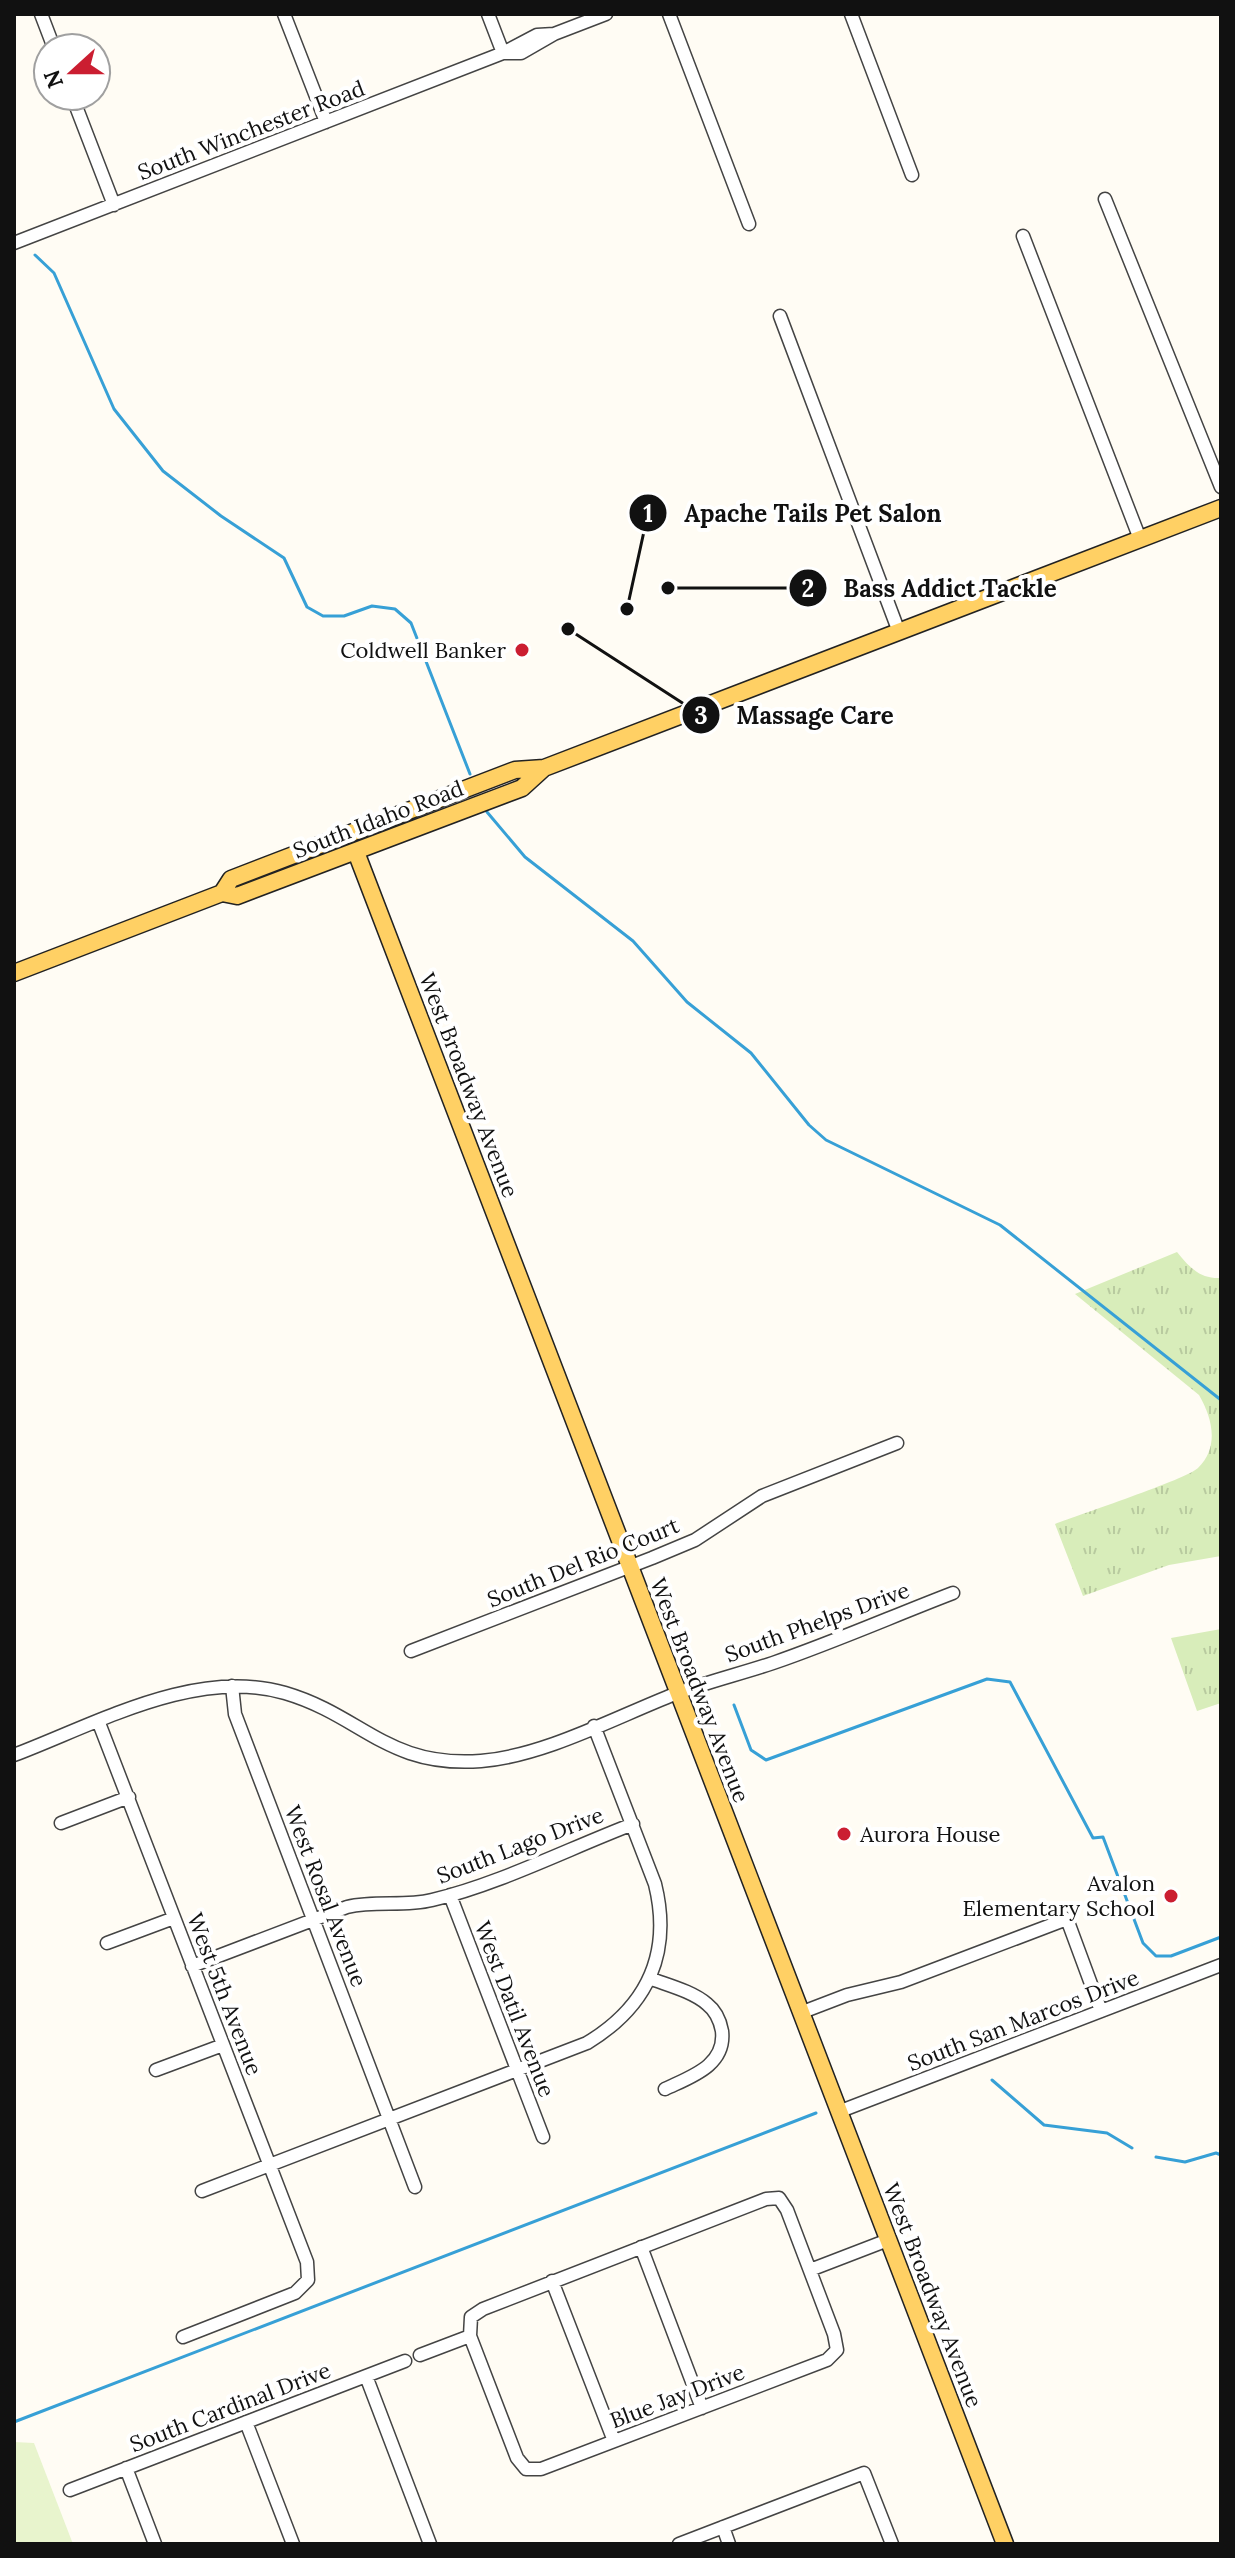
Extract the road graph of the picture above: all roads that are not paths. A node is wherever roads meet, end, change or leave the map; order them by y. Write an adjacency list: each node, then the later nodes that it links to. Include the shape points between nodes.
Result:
1 (284, 14): 8 (street)
2 (488, 14): 6 (street)
3 (606, 14): 6 (street, South Winchester Road, via 521,53)
4 (669, 14): 12 (street)
5 (851, 14): 9 (street)
6 (503, 53): 8 (street, South Winchester Road)
7 (78, 112): 11 (street)
8 (326, 122): 11 (street, South Winchester Road)
9 (912, 175)
10 (1105, 199): 16 (street)
11 (114, 205): 14 (street, South Winchester Road)
12 (749, 224)
13 (1023, 236): 18 (street)
14 (14, 243)
15 (780, 316): 19 (street)
16 (1221, 487)
17 (1221, 508): 18 (main road, South Idaho Road)
18 (1140, 539): 19 (main road, South Idaho Road)
19 (899, 632): 20 (main road, South Idaho Road)
20 (544, 768): 21 (main road, South Idaho Road, via 522,788); 22 (main road, South Idaho Road, via 515,770 231,879)
21 (356, 852): 22 (main road, South Idaho Road, via 237,896); 25 (main road, West Broadway Avenue)
22 (222, 893): 23 (main road, South Idaho Road)
23 (14, 973)
24 (897, 1443): 25 (street, South Del Rio Court, via 762,1496 695,1540)
25 (630, 1567): 27 (street, South Del Rio Court); 29 (main road, West Broadway Avenue)
26 (953, 1593): 29 (street, South Phelps Drive)
27 (411, 1651)
28 (232, 1686): 30 (street, South Phelps Drive, via 161,1698); 31 (street, South Phelps Drive, via 284,1693 322,1707 385,1745 440,1761 513,1755); 38 (street, West Rosal Avenue, via 235,1714)
29 (678, 1693): 31 (street, South Phelps Drive); 44 (main road, West Broadway Avenue)
30 (99, 1723): 32 (street, South Phelps Drive); 33 (street, West 5th Avenue)
31 (594, 1726): 35 (street)
32 (14, 1755)
33 (129, 1797): 34 (street); 37 (street, West 5th Avenue)
34 (61, 1823)
35 (633, 1824): 36 (street, South Lago Drive); 42 (street, via 661,1908 658,1957)
36 (450, 1895): 38 (street, South Lago Drive, via 412,1903 366,1903); 47 (street, West Datil Avenue)
37 (174, 1918): 39 (street); 41 (street, West 5th Avenue)
38 (313, 1919): 41 (street, South Lago Drive); 50 (street, West Rosal Avenue)
39 (107, 1943)
40 (1221, 1965): 43 (street, South San Marcos Drive)
41 (192, 1966): 45 (street, West 5th Avenue)
42 (649, 1978): 47 (street, via 609,2030); 48 (street, via 700,1999 717,2013 721,2026 722,2039 711,2065)
43 (1101, 2011): 44 (street, via 1067,1919 901,1982); 49 (street, South San Marcos Drive)
44 (800, 2013): 49 (main road, West Broadway Avenue)
45 (223, 2045): 46 (street); 52 (street, West 5th Avenue)
46 (156, 2070)
47 (517, 2070): 50 (street); 51 (street, West Datil Avenue)
48 (665, 2089)
49 (838, 2112): 55 (main road, West Broadway Avenue)
50 (390, 2119): 52 (street); 53 (street, West Rosal Avenue)
51 (543, 2137)
52 (269, 2165): 54 (street); 60 (street, West 5th Avenue, via 307,2262 308,2280 295,2293)
53 (415, 2187)
54 (202, 2191)
55 (888, 2240): 57 (street); 76 (main road, West Broadway Avenue)
56 (641, 2247): 57 (street, via 779,2198); 58 (street); 64 (street)
57 (810, 2270): 64 (street, Blue Jay Drive, via 837,2350 827,2360)
58 (552, 2281): 59 (street, via 471,2317); 66 (street)
59 (470, 2336): 61 (street); 66 (street, Blue Jay Drive, via 517,2458 526,2469 541,2469)
60 (183, 2337)
61 (420, 2355)
62 (405, 2361): 63 (street, South Cardinal Drive)
63 (366, 2376): 65 (street, South Cardinal Drive); 72 (street)
64 (702, 2408): 66 (street, Blue Jay Drive)
65 (246, 2422): 67 (street, South Cardinal Drive); 71 (street)
66 (614, 2441)
67 (126, 2468): 68 (street, South Cardinal Drive); 70 (street)
68 (70, 2490)
69 (723, 2527): 73 (street); 74 (street); 75 (street, via 864,2473)
70 (155, 2544)
71 (293, 2544)
72 (430, 2544)
73 (679, 2544)
74 (729, 2544)
75 (892, 2544)
76 (1005, 2544)

